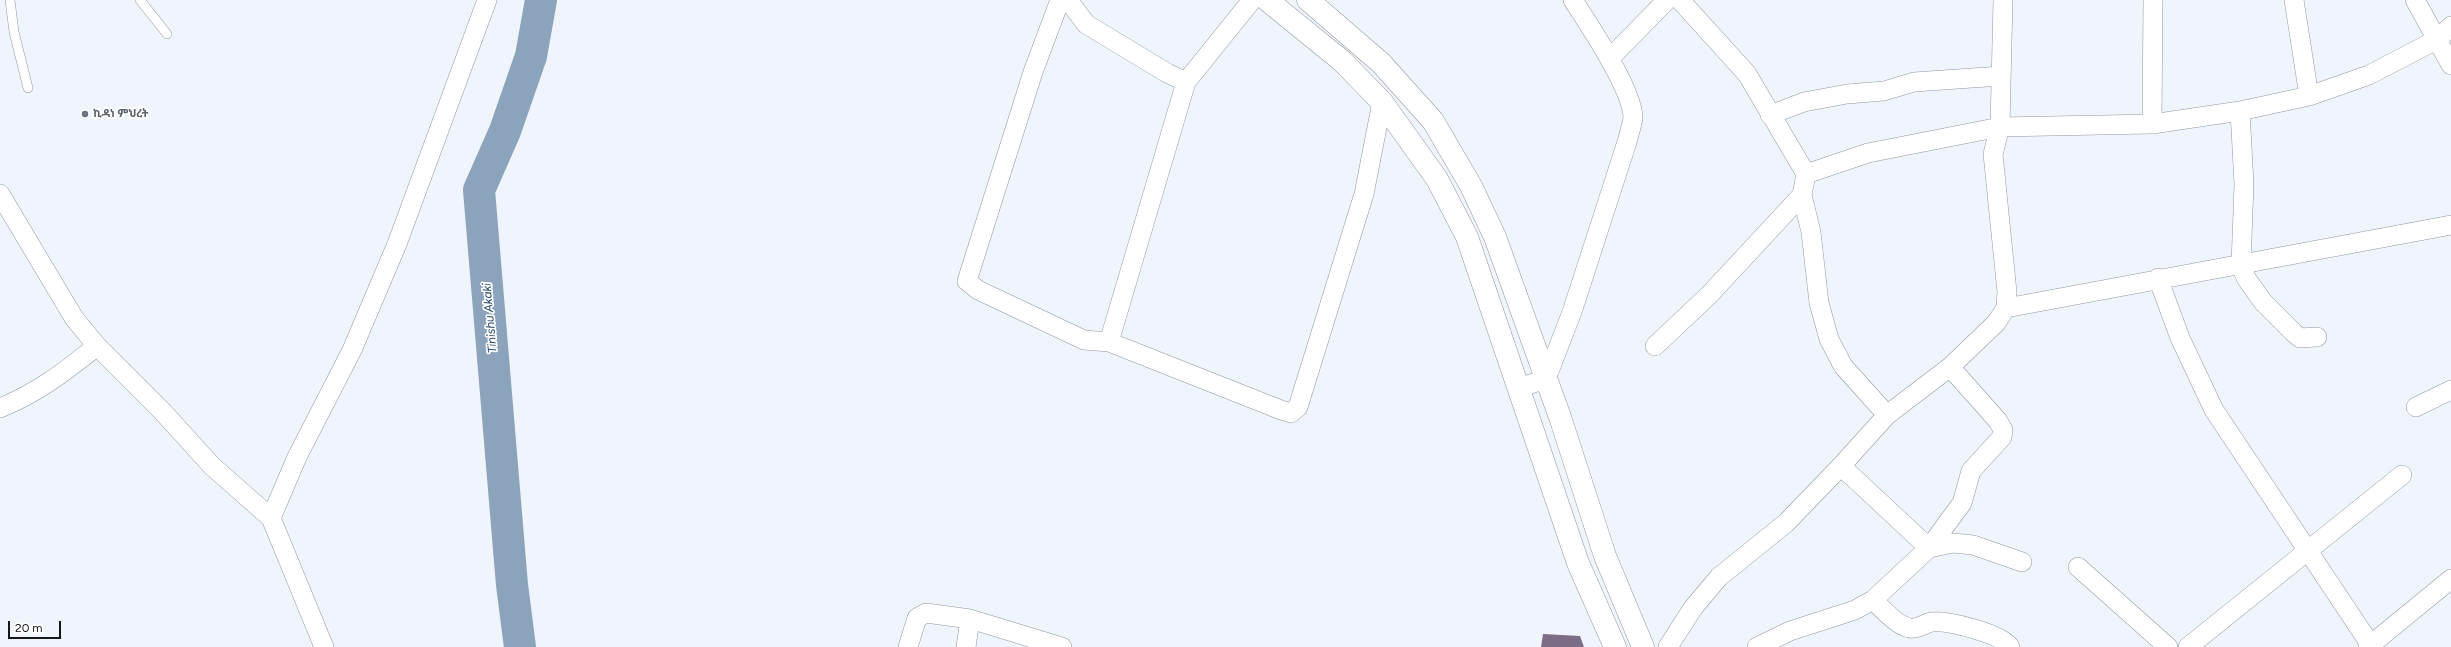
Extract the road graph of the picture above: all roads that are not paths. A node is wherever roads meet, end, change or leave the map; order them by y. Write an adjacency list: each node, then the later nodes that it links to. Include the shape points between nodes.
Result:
1 (10, 0): 22 (lane, via 16,45)
2 (140, 0): 17 (lane)
3 (487, 0): 49 (street, via 388,265 352,350 297,457)
4 (1060, 0): 37 (street, via 1033,72 967,281 978,290 1084,340)
5 (1068, 0): 21 (street, via 1086,24)
6 (1252, 0): 21 (street)
7 (1267, 0): 24 (main road, via 1342,61)
8 (1308, 0): 41 (main road, via 1381,62 1433,122 1471,186 1495,237)
9 (1573, 0): 18 (street)
10 (1667, 0): 18 (street)
11 (1680, 0): 26 (street, via 1747,74)
12 (2003, 0): 20 (street)
13 (2153, 0): 27 (street)
14 (2294, 0): 23 (street)
15 (2415, 0): 16 (street)
16 (2445, 32): 19 (street); 23 (street, via 2369,75)
17 (167, 34)
18 (1610, 58): 41 (street, via 1630,103 1633,118 1572,312)
19 (2451, 65)
20 (2001, 76): 26 (street, via 1914,82 1884,91 1847,94 1804,102); 28 (street)
21 (1186, 82): 37 (street)
22 (28, 88)
23 (2308, 96): 25 (street)
24 (1382, 102): 37 (street, via 1364,194 1298,408 1292,413 1281,410); 42 (main road, via 1437,179 1467,237)
25 (2240, 111): 27 (street); 33 (street, via 2244,184)
26 (1770, 115): 29 (street)
27 (2152, 124): 28 (street)
28 (2000, 127): 29 (street, via 1868,152); 35 (street, via 1993,154 2007,292)
29 (1806, 174): 31 (street)
30 (0, 194): 38 (street, via 74,318)
31 (1802, 195): 39 (street, via 1708,295); 46 (street, via 1811,232 1819,303 1829,339 1843,366)
32 (2451, 225): 33 (street)
33 (2241, 265): 34 (street); 36 (street, via 2246,278 2263,302 2294,333 2300,338)
34 (2158, 278): 35 (street); 51 (street, via 2180,338 2214,410)
35 (2006, 308): 40 (street, via 1996,323)
36 (2317, 337)
37 (1109, 342)
38 (97, 346): 45 (street, via 31,395); 49 (street, via 212,466)
39 (1654, 346)
40 (1950, 367): 46 (street); 50 (street, via 2003,430 2002,437 1970,471 1962,503)
41 (1546, 379): 42 (street); 63 (main road, via 1605,556)
42 (1518, 388): 62 (main road, via 1578,563)
43 (2451, 390): 44 (street)
44 (2416, 407)
45 (0, 408)
46 (1887, 415): 47 (street)
47 (1842, 466): 50 (street); 64 (street, via 1786,523 1719,577 1693,608)
48 (2402, 475): 51 (street)
49 (271, 518): 58 (street)
50 (1929, 548): 52 (street, via 1953,543 1973,546); 55 (street)
51 (2310, 551): 57 (street); 68 (street)
52 (2022, 562)
53 (2078, 567): 67 (street)
54 (2451, 579): 57 (street)
55 (1873, 600): 65 (street, via 1855,610 1790,631); 66 (street, via 1897,623 1907,628 1914,629 1930,622 1942,621 2002,639)
56 (970, 619): 59 (street, via 926,613 917,618); 60 (street); 61 (street)
57 (2371, 646)
58 (324, 647)
59 (908, 647)
60 (966, 647)
61 (1062, 647)
62 (1615, 647)
63 (1643, 647)
64 (1668, 647)
65 (1757, 647)
66 (2010, 647)
67 (2168, 647)
68 (2188, 647)

